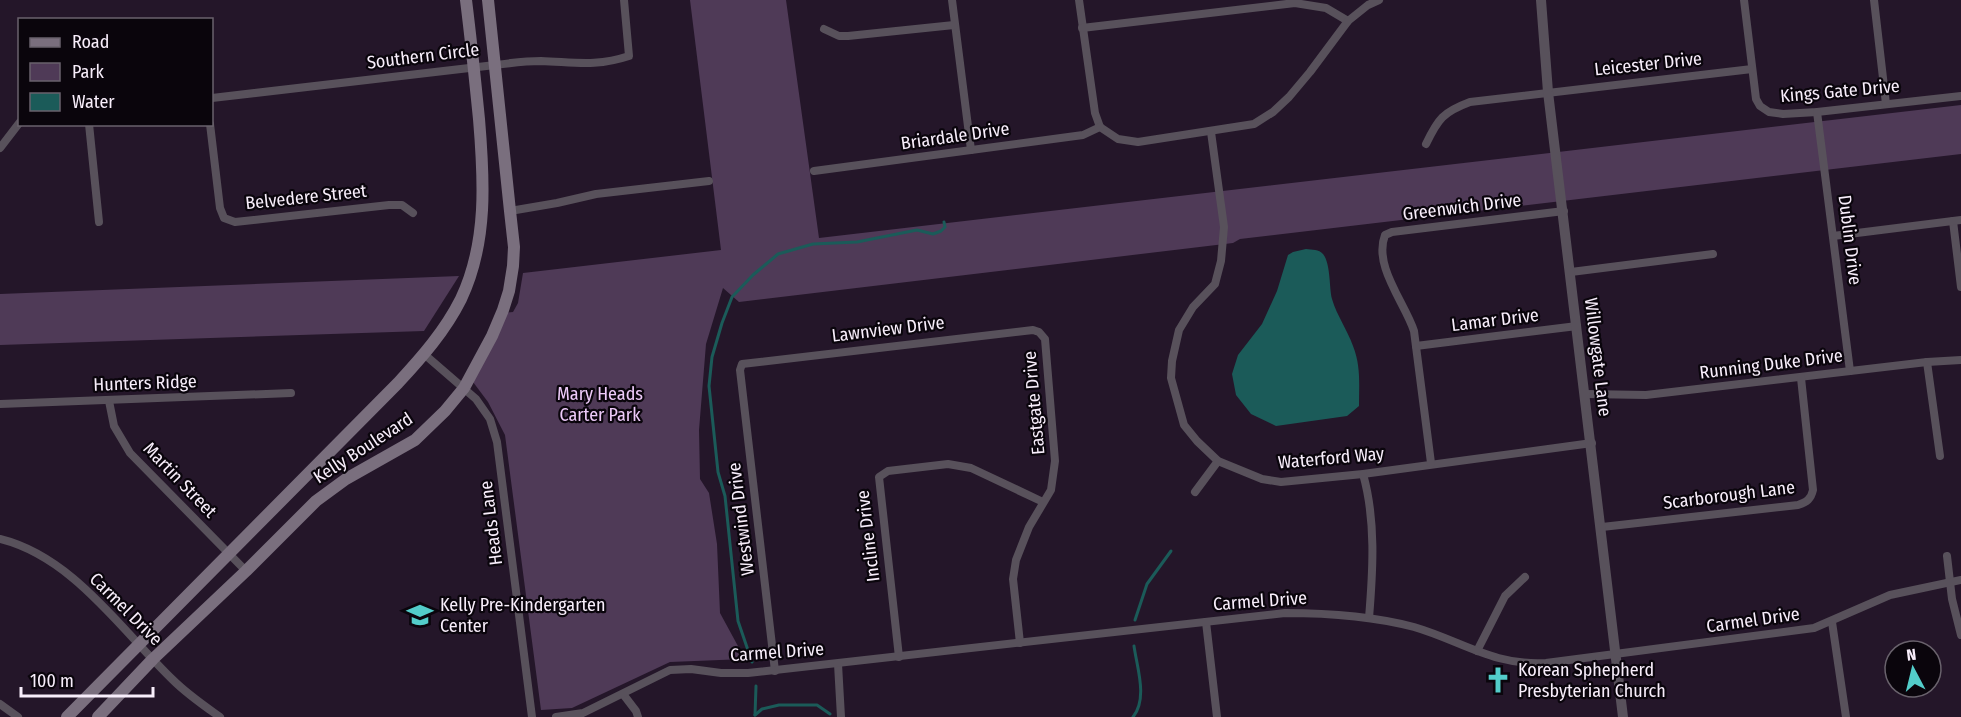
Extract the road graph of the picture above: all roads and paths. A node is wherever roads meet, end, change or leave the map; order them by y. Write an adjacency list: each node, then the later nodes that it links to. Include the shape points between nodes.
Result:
1 (466, 0): 15 (main road, Kelly Boulevard)
2 (488, 0): 14 (main road, Kelly Boulevard)
3 (624, 0): 14 (street, Southern Circle, via 629,56 581,65 540,61)
4 (952, 0): 11 (street)
5 (1079, 0): 12 (street)
6 (1379, 0): 10 (street)
7 (1541, 0): 17 (street, Willowgate Lane)
8 (1744, 0): 16 (street, Kings Gate Drive)
9 (1874, 0): 20 (street)
10 (1348, 21): 12 (street, via 1326,8 1295,3); 26 (street, via 1310,72 1273,112 1254,124)
11 (954, 25): 13 (street, via 848,36); 29 (street)
12 (1082, 28): 25 (street)
13 (824, 29)
14 (495, 65): 15 (street, Southern Circle); 32 (main road, Kelly Boulevard)
15 (474, 67): 19 (street, Southern Circle); 44 (main road, Kelly Boulevard, via 483,187 478,246 461,298)
16 (1752, 69): 17 (street, Leicester Drive); 21 (street, Kings Gate Drive, via 1756,99 1769,112)
17 (1548, 92): 27 (street, Leicester Drive, via 1470,102 1454,108 1438,120); 33 (street, Willowgate Lane)
18 (1961, 96): 20 (street, Kings Gate Drive)
19 (213, 98)
20 (1886, 104): 21 (street, Kings Gate Drive)
21 (1817, 112): 37 (street, Dublin Drive)
22 (18, 125): 28 (street)
23 (89, 126): 36 (street)
24 (210, 126): 34 (street, Belvedere Street, via 224,218 235,222 389,205 402,205)
25 (1100, 127): 26 (street, via 1118,139 1138,142); 29 (street, Briardale Drive, via 1083,135)
26 (1211, 132): 57 (street, Waterford Way, via 1224,227 1221,261 1215,284 1193,307 1179,330 1171,378 1184,425)
27 (1426, 144)
28 (0, 148)
29 (971, 150): 30 (street, Briardale Drive)
30 (814, 171)
31 (709, 181): 32 (street, via 596,195)
32 (510, 211): 50 (main road, Kelly Boulevard, via 514,247 509,291 492,336)
33 (1564, 211): 39 (street, Willowgate Lane); 43 (street, Greenwich Drive, via 1385,235 1387,272 1410,318)
34 (413, 213)
35 (1957, 221): 37 (street); 40 (street)
36 (99, 222)
37 (1833, 236): 48 (street, Dublin Drive)
38 (1713, 254): 39 (street)
39 (1571, 272): 41 (street, Willowgate Lane)
40 (1961, 287)
41 (1577, 327): 43 (street, Lamar Drive); 52 (street, Willowgate Lane)
42 (1039, 332): 47 (street, Lawnview Drive); 61 (street, Eastgate Drive, via 1045,339 1055,461 1051,490)
43 (1416, 346): 58 (street, Greenwich Drive)
44 (424, 354): 50 (street, Heads Lane); 64 (main road, Kelly Boulevard)
45 (1961, 360): 46 (street, Running Duke Drive)
46 (1927, 362): 48 (street, Running Duke Drive); 56 (street)
47 (741, 364): 81 (street, Westwind Drive)
48 (1850, 371): 49 (street, Running Duke Drive)
49 (1801, 378): 52 (street, Running Duke Drive, via 1646,395); 62 (street, Scarborough Lane, via 1813,490 1806,502)
50 (464, 388): 66 (main road, Kelly Boulevard, via 415,441 346,479 316,501); 88 (street, Heads Lane, via 490,419 497,442)
51 (291, 393): 53 (street, Hunters Ridge)
52 (1586, 394): 55 (street, Willowgate Lane)
53 (109, 401): 54 (street, Hunters Ridge); 64 (street, Martin Street, via 114,426 130,453)
54 (0, 404)
55 (1592, 443): 58 (street, Waterford Way); 62 (street, Willowgate Lane)
56 (1940, 456)
57 (1218, 461): 59 (street, Waterford Way, via 1262,479 1281,482); 60 (street)
58 (1431, 463): 59 (street, Waterford Way)
59 (1363, 474): 70 (street, via 1373,548)
60 (1195, 492)
61 (1043, 502): 75 (street, Eastgate Drive, via 1021,544 1012,579); 78 (street, Incline Drive, via 971,468 948,464 888,471 879,477)
62 (1602, 527): 77 (street, Willowgate Lane)
63 (0, 539): 74 (street, Carmel Drive, via 40,554 58,566)
64 (228, 553): 66 (street, Martin Street); 74 (main road, Kelly Boulevard)
65 (1947, 555): 69 (street)
66 (246, 571): 79 (main road, Kelly Boulevard)
67 (1525, 577): 76 (street, via 1505,596)
68 (1961, 580): 69 (street, Carmel Drive)
69 (1950, 581): 72 (street, Carmel Drive, via 1883,598); 73 (street)
70 (1369, 618): 71 (street, Carmel Drive, via 1285,614); 76 (street, Carmel Drive, via 1414,627)
71 (1206, 622): 75 (street, Carmel Drive); 92 (street)
72 (1832, 622): 77 (street, Carmel Drive, via 1796,632); 94 (street)
73 (1961, 635)
74 (138, 643): 79 (street, Carmel Drive); 85 (main road, Kelly Boulevard)
75 (1020, 643): 78 (street, Carmel Drive)
76 (1477, 651): 77 (street, Carmel Drive, via 1502,661 1526,664)
77 (1616, 654): 93 (street, Willowgate Lane)
78 (900, 657): 80 (street, Carmel Drive)
79 (153, 659): 86 (main road, Kelly Boulevard); 87 (street, Carmel Drive)
80 (838, 664): 81 (street, Carmel Drive); 91 (street)
81 (775, 671): 82 (street, Carmel Drive, via 748,674 670,670)
82 (623, 694): 89 (street, Carmel Drive, via 583,712); 90 (street)
83 (0, 704): 84 (street)
84 (18, 717)
85 (67, 717)
86 (98, 717)
87 (220, 717)
88 (532, 717)
89 (556, 717)
90 (638, 717)
91 (841, 717)
92 (1217, 717)
93 (1623, 717)
94 (1846, 717)

